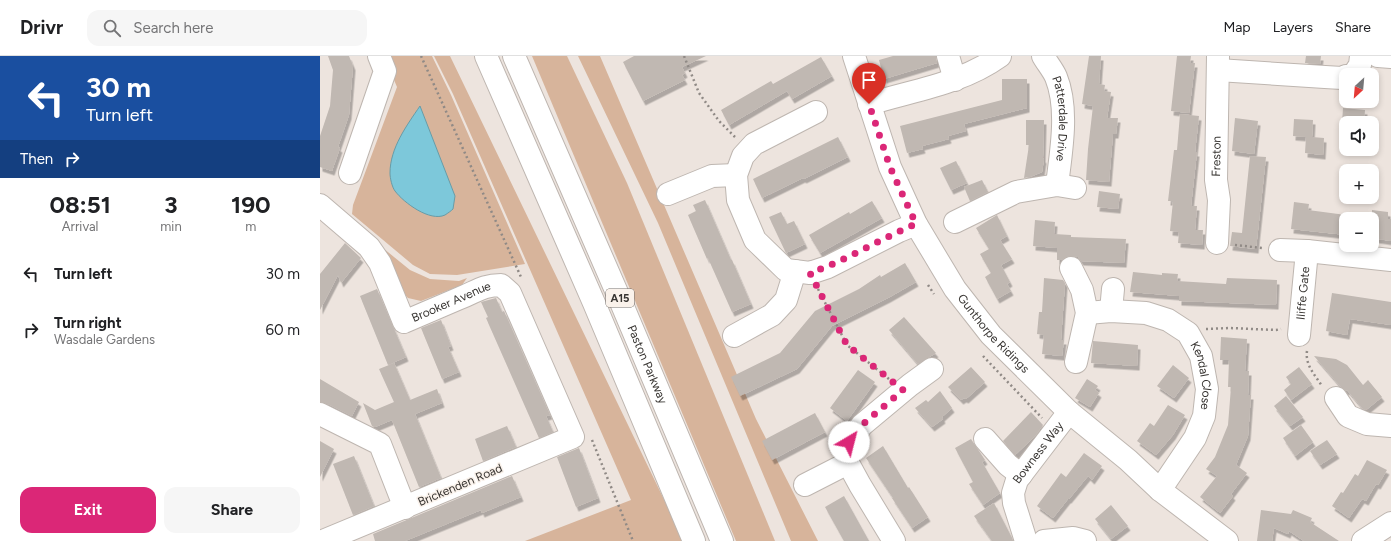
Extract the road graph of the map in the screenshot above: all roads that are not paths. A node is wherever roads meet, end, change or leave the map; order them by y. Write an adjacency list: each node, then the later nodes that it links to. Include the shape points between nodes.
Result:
1 (486, 56): 52 (main road, Paston Parkway / A15)
2 (514, 56): 53 (main road, Paston Parkway / A15)
3 (854, 56): 16 (main road, Gunthorpe Ridings)
4 (948, 56): 14 (main road)
5 (1000, 56): 14 (main road, via 986,66)
6 (1043, 56): 22 (main road, Patterdale Drive, via 1056,77 1062,102 1066,187 1016,192)
7 (1361, 56): 13 (main road)
8 (1378, 56): 9 (main road)
9 (1391, 57)
10 (1218, 63): 12 (main road, Freston); 24 (main road, Freston)
11 (382, 64): 18 (main road)
12 (1284, 65): 15 (main road, Freston)
13 (1358, 68)
14 (955, 80): 16 (main road)
15 (1332, 82)
16 (869, 104): 23 (main road, Gunthorpe Ridings, via 890,167)
17 (816, 112): 19 (main road, via 754,144 743,156)
18 (350, 173)
19 (736, 175): 20 (main road, via 712,176); 29 (main road, via 738,200 755,240 786,270)
20 (668, 194)
21 (320, 205): 41 (main road, Brooker Avenue, via 368,247 380,263 404,322 479,288 501,284 510,293)
22 (955, 222)
23 (916, 224): 29 (main road, via 828,267); 38 (main road, Gunthorpe Ridings, via 955,289 991,335)
24 (1217, 243)
25 (1280, 250): 26 (main road)
26 (1307, 251): 27 (main road); 33 (main road, Iliffe Gate)
27 (1391, 260)
28 (1071, 268): 32 (main road, via 1082,290)
29 (802, 272): 34 (main road, via 786,300 772,315)
30 (1113, 289): 31 (main road)
31 (1111, 311): 32 (main road, Kendal Close); 46 (main road, Kendal Close, via 1146,312 1168,320 1188,334 1201,356 1207,389 1204,416 1195,438)
32 (1087, 313): 35 (main road)
33 (1299, 330)
34 (734, 336)
35 (1076, 362)
36 (932, 369): 43 (main road, via 862,425 849,442)
37 (1336, 398): 40 (main road, via 1348,416 1367,424)
38 (1069, 412): 44 (main road, Bowness Way); 46 (main road, Gunthorpe Ridings)
39 (320, 414): 47 (main road, via 380,444)
40 (1391, 426)
41 (573, 437): 47 (main road, Brickenden Road)
42 (985, 439): 44 (main road, via 1008,465)
43 (848, 462): 45 (main road); 54 (main road)
44 (1021, 475): 55 (main road, Bowness Way, via 1013,493)
45 (805, 485)
46 (1160, 490): 57 (main road, Gunthorpe Ridings)
47 (405, 508): 49 (main road, Brickenden Road)
48 (1391, 523): 58 (main road)
49 (350, 536): 51 (main road, Brickenden Road)
50 (1079, 540): 56 (main road)
51 (323, 541)
52 (694, 541)
53 (722, 541)
54 (894, 541)
55 (1026, 541)
56 (1044, 541)
57 (1227, 541)
58 (1362, 541)

